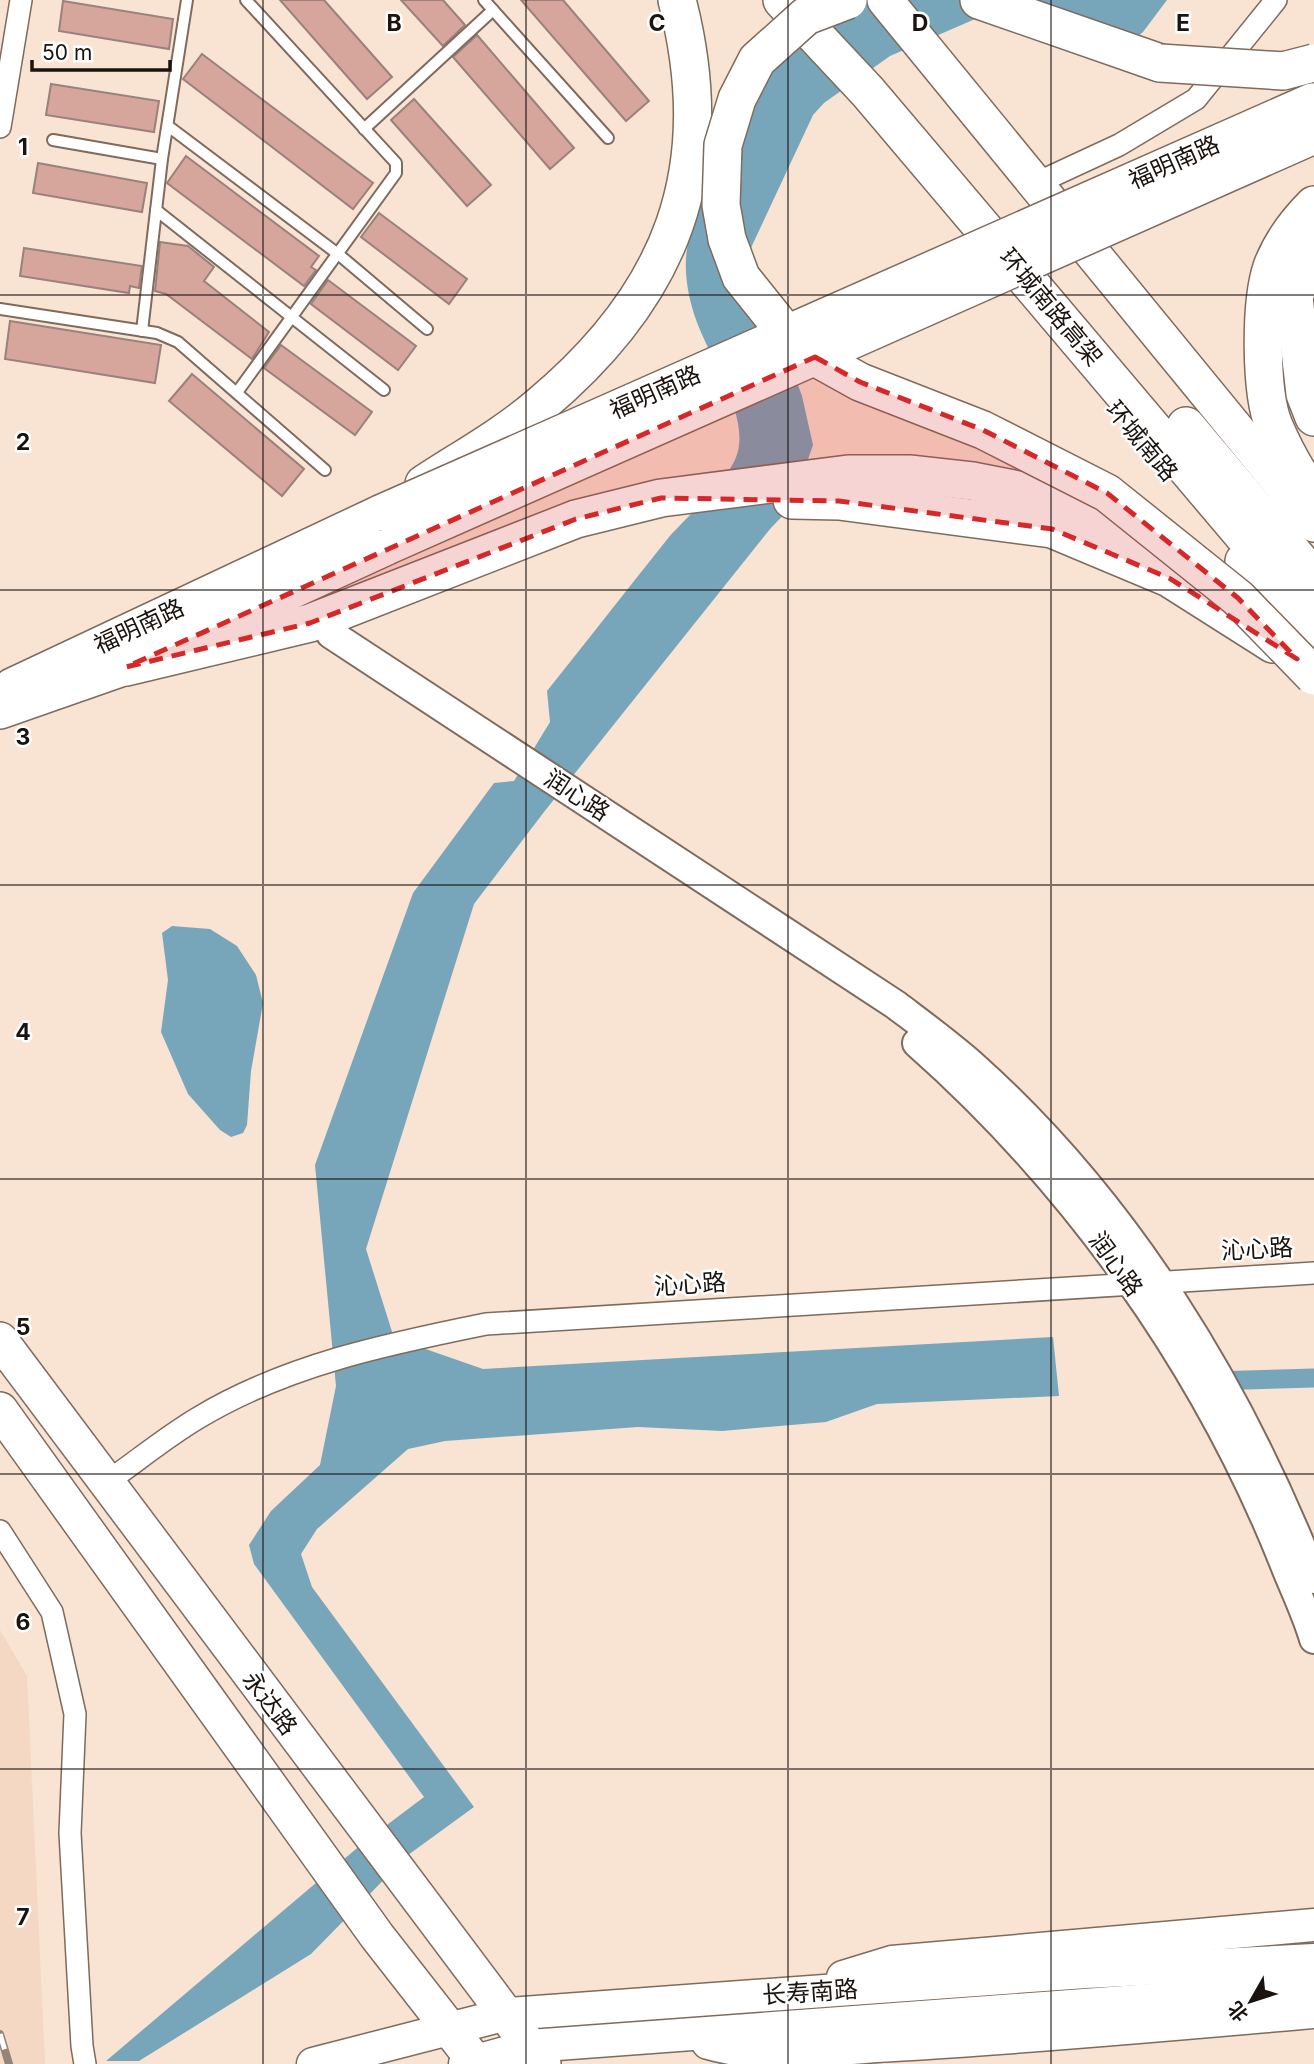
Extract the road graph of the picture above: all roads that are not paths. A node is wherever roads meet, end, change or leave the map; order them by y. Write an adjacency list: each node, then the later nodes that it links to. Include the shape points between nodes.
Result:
1 (21, 0): 17 (street)
2 (187, 0): 16 (lane)
3 (246, 0): 18 (lane)
4 (484, 0): 13 (lane)
5 (677, 0): 38 (highway, bridge, via 689,49 695,116 688,185 659,264 619,328 538,407)
6 (763, 0): 44 (main road, 环城南路, via 858,104 1250,569)
7 (782, 0): 42 (highway, 环城南路高架, bridge, via 868,92)
8 (813, 0): 41 (highway, 环城南路高架, bridge)
9 (848, 0): 40 (highway, bridge, via 806,16 757,60 737,99 723,145 721,205 741,277 797,347 860,382 983,430 1107,493)
10 (885, 0): 23 (main road)
11 (1276, 0): 23 (street, via 1196,99 1119,145)
12 (979, 2): 14 (highway, bridge, via 1160,63 1283,71)
13 (493, 10): 18 (lane); 20 (lane)
14 (1314, 63)
15 (1314, 100): 38 (main road, 福明南路, bridge)
16 (167, 126): 22 (lane); 27 (lane)
17 (0, 127)
18 (364, 129): 27 (lane, via 396,163 396,173)
19 (1314, 136): 45 (main road, 福明南路, bridge)
20 (608, 138)
21 (53, 140): 22 (lane)
22 (162, 159): 25 (lane)
23 (1037, 183): 39 (main road)
24 (1314, 205): 36 (highway, via 1293,226 1272,267 1264,320 1265,377 1273,425)
25 (156, 209): 29 (lane); 31 (lane)
26 (1314, 240): 34 (highway, via 1294,298 1305,394)
27 (338, 254): 29 (lane); 30 (lane)
28 (0, 309): 31 (lane)
29 (292, 317): 32 (lane); 33 (lane)
30 (427, 329)
31 (142, 331): 33 (lane, via 178,342)
32 (384, 390)
33 (237, 391): 35 (lane)
34 (1314, 417)
35 (325, 470)
36 (1314, 496)
37 (661, 498): 40 (highway, bridge, via 848,474 972,481 1049,496); 45 (highway, via 576,519 310,623); 46 (highway, via 839,500 1052,529 1169,578)
38 (380, 513): 48 (main road, 福明南路)
39 (1314, 524)
40 (1211, 575): 47 (highway, bridge)
41 (1314, 578)
42 (1314, 619)
43 (331, 634): 51 (street, 润心路, via 821,957 949,1072)
44 (1314, 652)
45 (126, 667): 49 (main road, 福明南路)
46 (1314, 669)
47 (1314, 676)
48 (0, 691)
49 (0, 711)
50 (1314, 1273): 51 (street, 沁心路)
51 (1144, 1282): 54 (street, 沁心路, via 473,1326 372,1347 283,1376 198,1417); 56 (street, 润心路, via 1249,1432); 57 (street, 润心路, via 1258,1500)
52 (0, 1340): 54 (main road, 永达路)
53 (0, 1410): 64 (main road, 永达路, via 263,1780)
54 (107, 1482): 63 (main road, 永达路)
55 (0, 1531): 68 (street, via 52,1612 75,1714 70,1833)
56 (1314, 1580)
57 (1314, 1639)
58 (1314, 1925): 61 (main road, via 892,1962)
59 (1314, 1960): 61 (main road, 长寿南路)
60 (1314, 1988): 65 (main road, 长寿南路)
61 (794, 1993): 63 (main road, 长寿南路)
62 (1314, 2012): 65 (main road, via 767,2052 731,2049)
63 (507, 2014): 64 (main road, 长寿南路); 66 (main road, 永达路)
64 (449, 2028): 67 (main road, 永达路); 69 (main road, 长寿南路)
65 (680, 2034): 66 (main road, 长寿南路)
66 (537, 2055): 67 (main road, 长寿南路)
67 (472, 2063)
68 (85, 2064)
69 (313, 2064)

